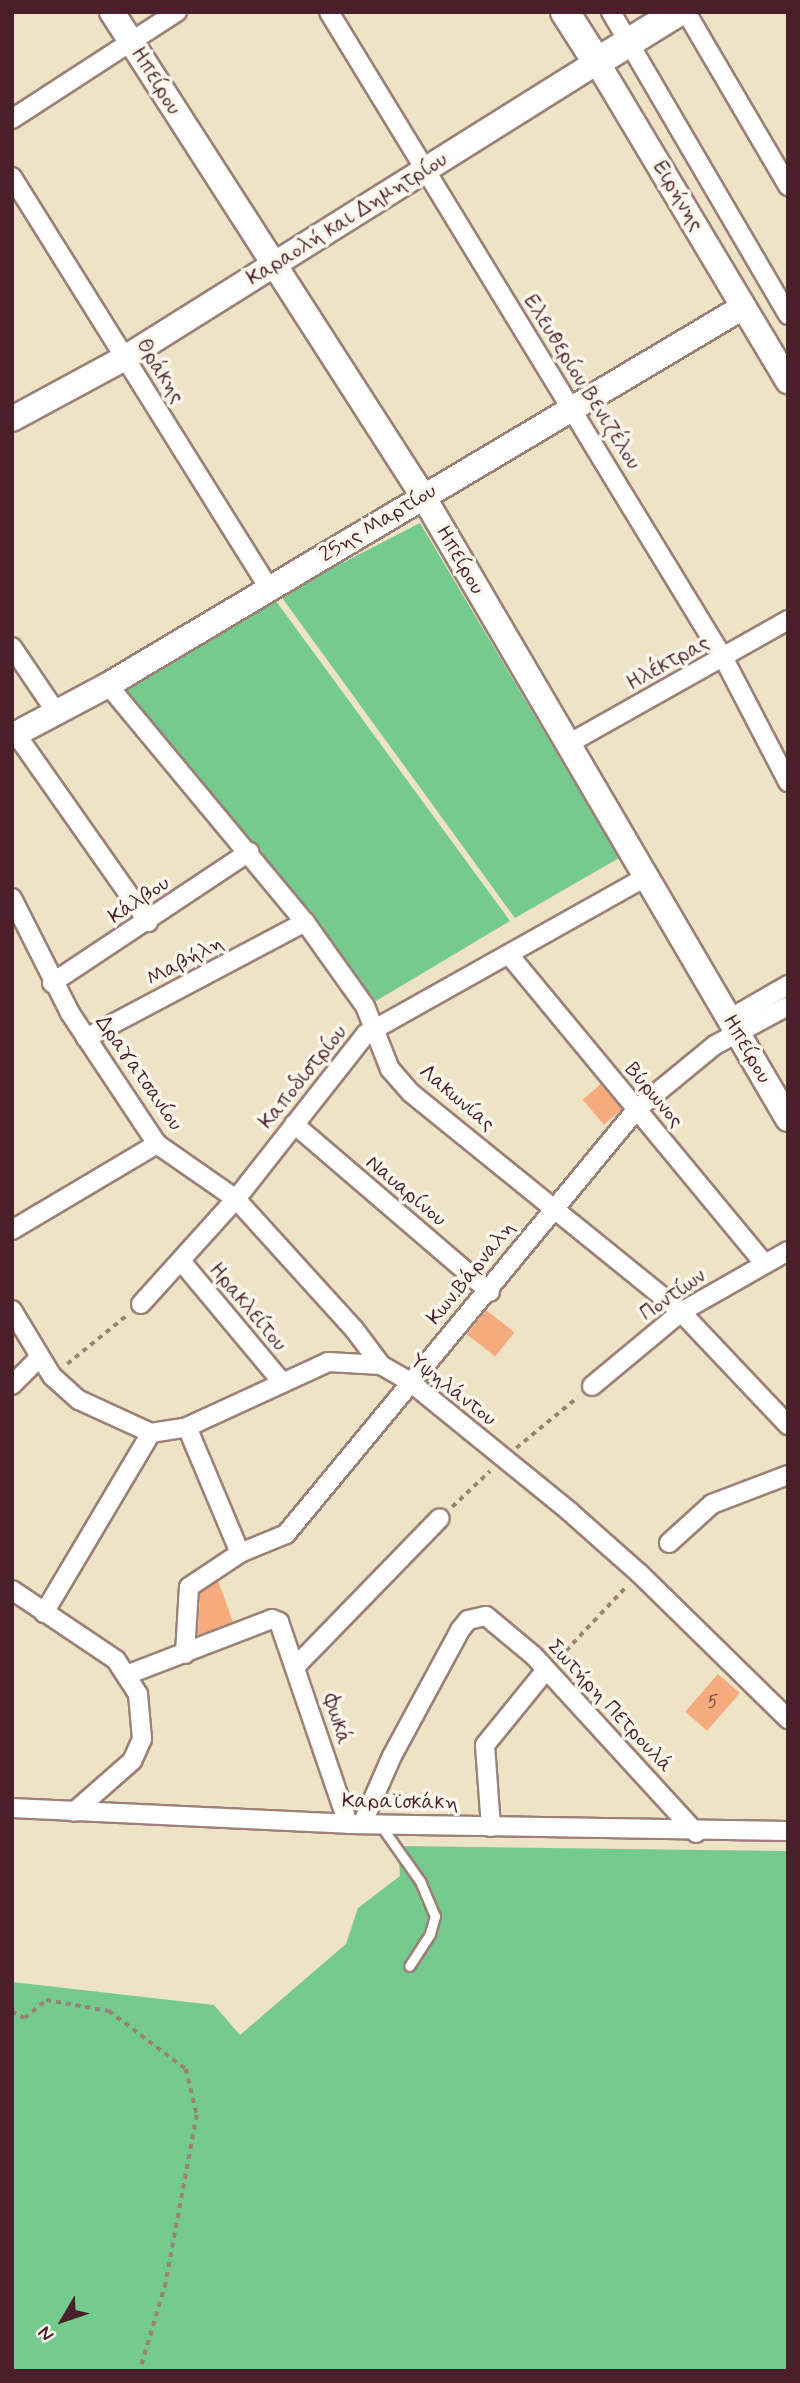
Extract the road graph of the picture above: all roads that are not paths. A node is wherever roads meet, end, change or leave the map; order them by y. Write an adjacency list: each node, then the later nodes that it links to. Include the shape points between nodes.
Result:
1 (112, 12): 8 (street, Ηπείρου)
2 (177, 12): 8 (street)
3 (329, 12): 12 (street, Ελευθερίου Βενιζέλου)
4 (565, 12): 10 (main road, Ειρήνης)
5 (678, 12): 9 (main road, Καραολή και Δημητρίου)
6 (686, 12): 14 (street)
7 (613, 14): 9 (street)
8 (132, 43): 11 (street); 15 (street, Ηπείρου)
9 (629, 43): 10 (main road, Καραολή και Δημητρίου); 17 (street)
10 (597, 62): 12 (street, Καραολή και Δημητρίου); 16 (street, Ειρήνης)
11 (12, 119)
12 (424, 170): 15 (street, Καραολή και Δημητρίου); 20 (street, Ελευθερίου Βενιζέλου)
13 (12, 177): 18 (street, Θράκης)
14 (788, 186)
15 (272, 265): 18 (street, Καραολή και Δημητρίου); 22 (street, Ηπείρου)
16 (743, 307): 19 (street, Ειρήνης); 20 (street, 25ης Μαρτίου)
17 (788, 315)
18 (125, 358): 21 (street, Καραολή και Δημητρίου); 23 (street, Θράκης)
19 (788, 381)
20 (572, 408): 22 (street, 25ης Μαρτίου); 26 (street, Ελευθερίου Βενιζέλου)
21 (12, 419)
22 (423, 496): 23 (street, 25ης Μαρτίου); 30 (street, Ηπείρου)
23 (269, 589): 27 (street, 25ης Μαρτίου)
24 (788, 621): 26 (street, Ηλέκτρας)
25 (12, 647): 28 (street)
26 (723, 659): 30 (street, Ηλέκτρας); 31 (street, Ελευθερίου Βενιζέλου)
27 (108, 685): 28 (street, 25ης Μαρτίου); 32 (street, Λακωνίας)
28 (56, 712): 29 (street, 25ης Μαρτίου)
29 (14, 735): 35 (street)
30 (568, 744): 33 (street, Ηπείρου)
31 (788, 782)
32 (249, 852): 35 (street, Κάλβου); 36 (street, Λακωνίας)
33 (646, 877): 38 (street, Καποδιστρίου); 42 (street, Ηπείρου)
34 (12, 898): 37 (street, Δραγατσανίου)
35 (148, 922): 39 (street, Κάλβου)
36 (304, 922): 43 (street, Λακωνίας, via 365,1006); 44 (street, Μαβήλη)
37 (19, 930): 39 (street, Δραγατσανίου)
38 (510, 956): 43 (street, Καποδιστρίου); 45 (street, Βύρωνος)
39 (52, 983): 44 (street, Δραγατσανίου)
40 (788, 985): 42 (street, Κων.Βάρναλη)
41 (788, 1006): 42 (street, Κων.Βάρναλη)
42 (734, 1027): 45 (street, Κων.Βάρναλη); 46 (street, Ηπείρου)
43 (374, 1030): 47 (street, Καποδιστρίου); 50 (street, Λακωνίας, via 390,1069 411,1093)
44 (86, 1038): 48 (street, Δραγατσανίου)
45 (637, 1109): 50 (street, Κων.Βάρναλη); 54 (street, Βύρωνος)
46 (788, 1119)
47 (294, 1124): 49 (street, Καποδιστρίου); 55 (street, Ναυαρίνου)
48 (157, 1144): 49 (street, Δραγατσανίου); 51 (street)
49 (236, 1199): 53 (street, Καποδιστρίου); 60 (street, Δραγατσανίου, via 354,1329)
50 (553, 1205): 55 (street, Κων.Βάρναλη); 58 (street, Λακωνίας)
51 (12, 1230)
52 (788, 1251): 54 (street, Ποντίων)
53 (181, 1261): 56 (street, Καποδιστρίου); 61 (street, Ηρακλείτου)
54 (764, 1263): 58 (street, Ποντίων)
55 (490, 1292): 62 (street, Κων.Βάρναλη)
56 (141, 1304)
57 (12, 1310): 59 (street)
58 (681, 1312): 64 (street, Ποντίων); 65 (street, Λακωνίας)
59 (39, 1359): 63 (street); 67 (street, via 79,1400)
60 (380, 1365): 61 (street, Υψηλάντου, via 328,1362); 62 (street, Υψηλάντου)
61 (281, 1381): 66 (street, Υψηλάντου)
62 (410, 1381): 71 (street, Κων.Βάρναλη, via 286,1534); 78 (street, Υψηλάντου, via 639,1573)
63 (12, 1385)
64 (592, 1387)
65 (788, 1425)
66 (187, 1427): 67 (street, Υψηλάντου); 71 (street)
67 (151, 1433): 73 (street)
68 (788, 1475): 70 (street, via 712,1504)
69 (440, 1518): 75 (street)
70 (669, 1543)
71 (240, 1553): 74 (street, Κων.Βάρναλη, via 186,1592)
72 (12, 1590): 73 (street)
73 (44, 1613): 77 (street, via 116,1660)
74 (185, 1654): 75 (street, Φωκά, via 272,1619 284,1628); 77 (street)
75 (296, 1666): 81 (street, Φωκά)
76 (546, 1670): 81 (street, Σωτήρη Πετρουλά, via 486,1616 468,1620 392,1756); 82 (street, via 485,1745); 84 (street, Σωτήρη Πετρουλά)
77 (128, 1674): 80 (street, via 138,1694 142,1739 117,1779)
78 (788, 1719)
79 (12, 1808): 80 (street, Καραϊσκάκη)
80 (74, 1812): 81 (street, Καραϊσκάκη)
81 (363, 1823): 82 (street, Καραϊσκάκη); 85 (lane, via 420,1881 435,1916)
82 (491, 1827): 84 (street, Καραϊσκάκη)
83 (788, 1831): 84 (street, Καραϊσκάκη)
84 (696, 1833)
85 (409, 1966)

